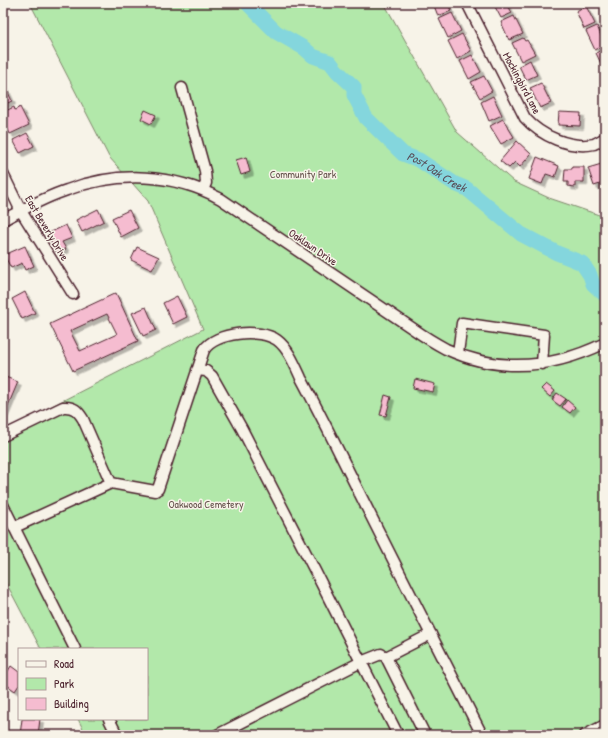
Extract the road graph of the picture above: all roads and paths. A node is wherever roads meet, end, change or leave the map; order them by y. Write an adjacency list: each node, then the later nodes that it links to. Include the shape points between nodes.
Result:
1 (467, 3): 3 (street, Mockingbird Lane, via 525,118 531,124 544,134 572,144 594,144)
2 (182, 88): 5 (street, via 205,171 206,183)
3 (605, 138)
4 (3, 174): 6 (street, East Beverly Drive)
5 (203, 190): 6 (street, Oaklawn Drive, via 160,179 108,178 65,190); 10 (street, Oaklawn Drive, via 221,199 415,330)
6 (21, 211): 7 (street, Oaklawn Drive); 8 (street, East Beverly Drive)
7 (3, 220)
8 (72, 294)
9 (605, 343): 11 (street, Oaklawn Drive, via 572,357)
10 (458, 353): 11 (street, Oaklawn Drive, via 502,365); 11 (street, via 462,323 544,334)
11 (542, 364)
12 (197, 370): 14 (street, via 158,489 149,491); 17 (street, via 207,345 220,338 234,335 267,335 277,340 288,352); 20 (street, via 206,371 212,376)
13 (3, 436): 14 (street, via 69,406 83,419)
14 (111, 483): 16 (street)
15 (3, 505): 16 (street)
16 (15, 527): 18 (street)
17 (431, 634): 19 (street); 27 (street)
18 (75, 648)
19 (386, 657): 20 (street, via 381,654); 26 (street)
20 (360, 662): 24 (street); 25 (street)
21 (110, 720): 23 (street)
22 (605, 725): 28 (street)
23 (117, 735)
24 (217, 735)
25 (398, 735)
26 (425, 735)
27 (482, 735)
28 (585, 735)

